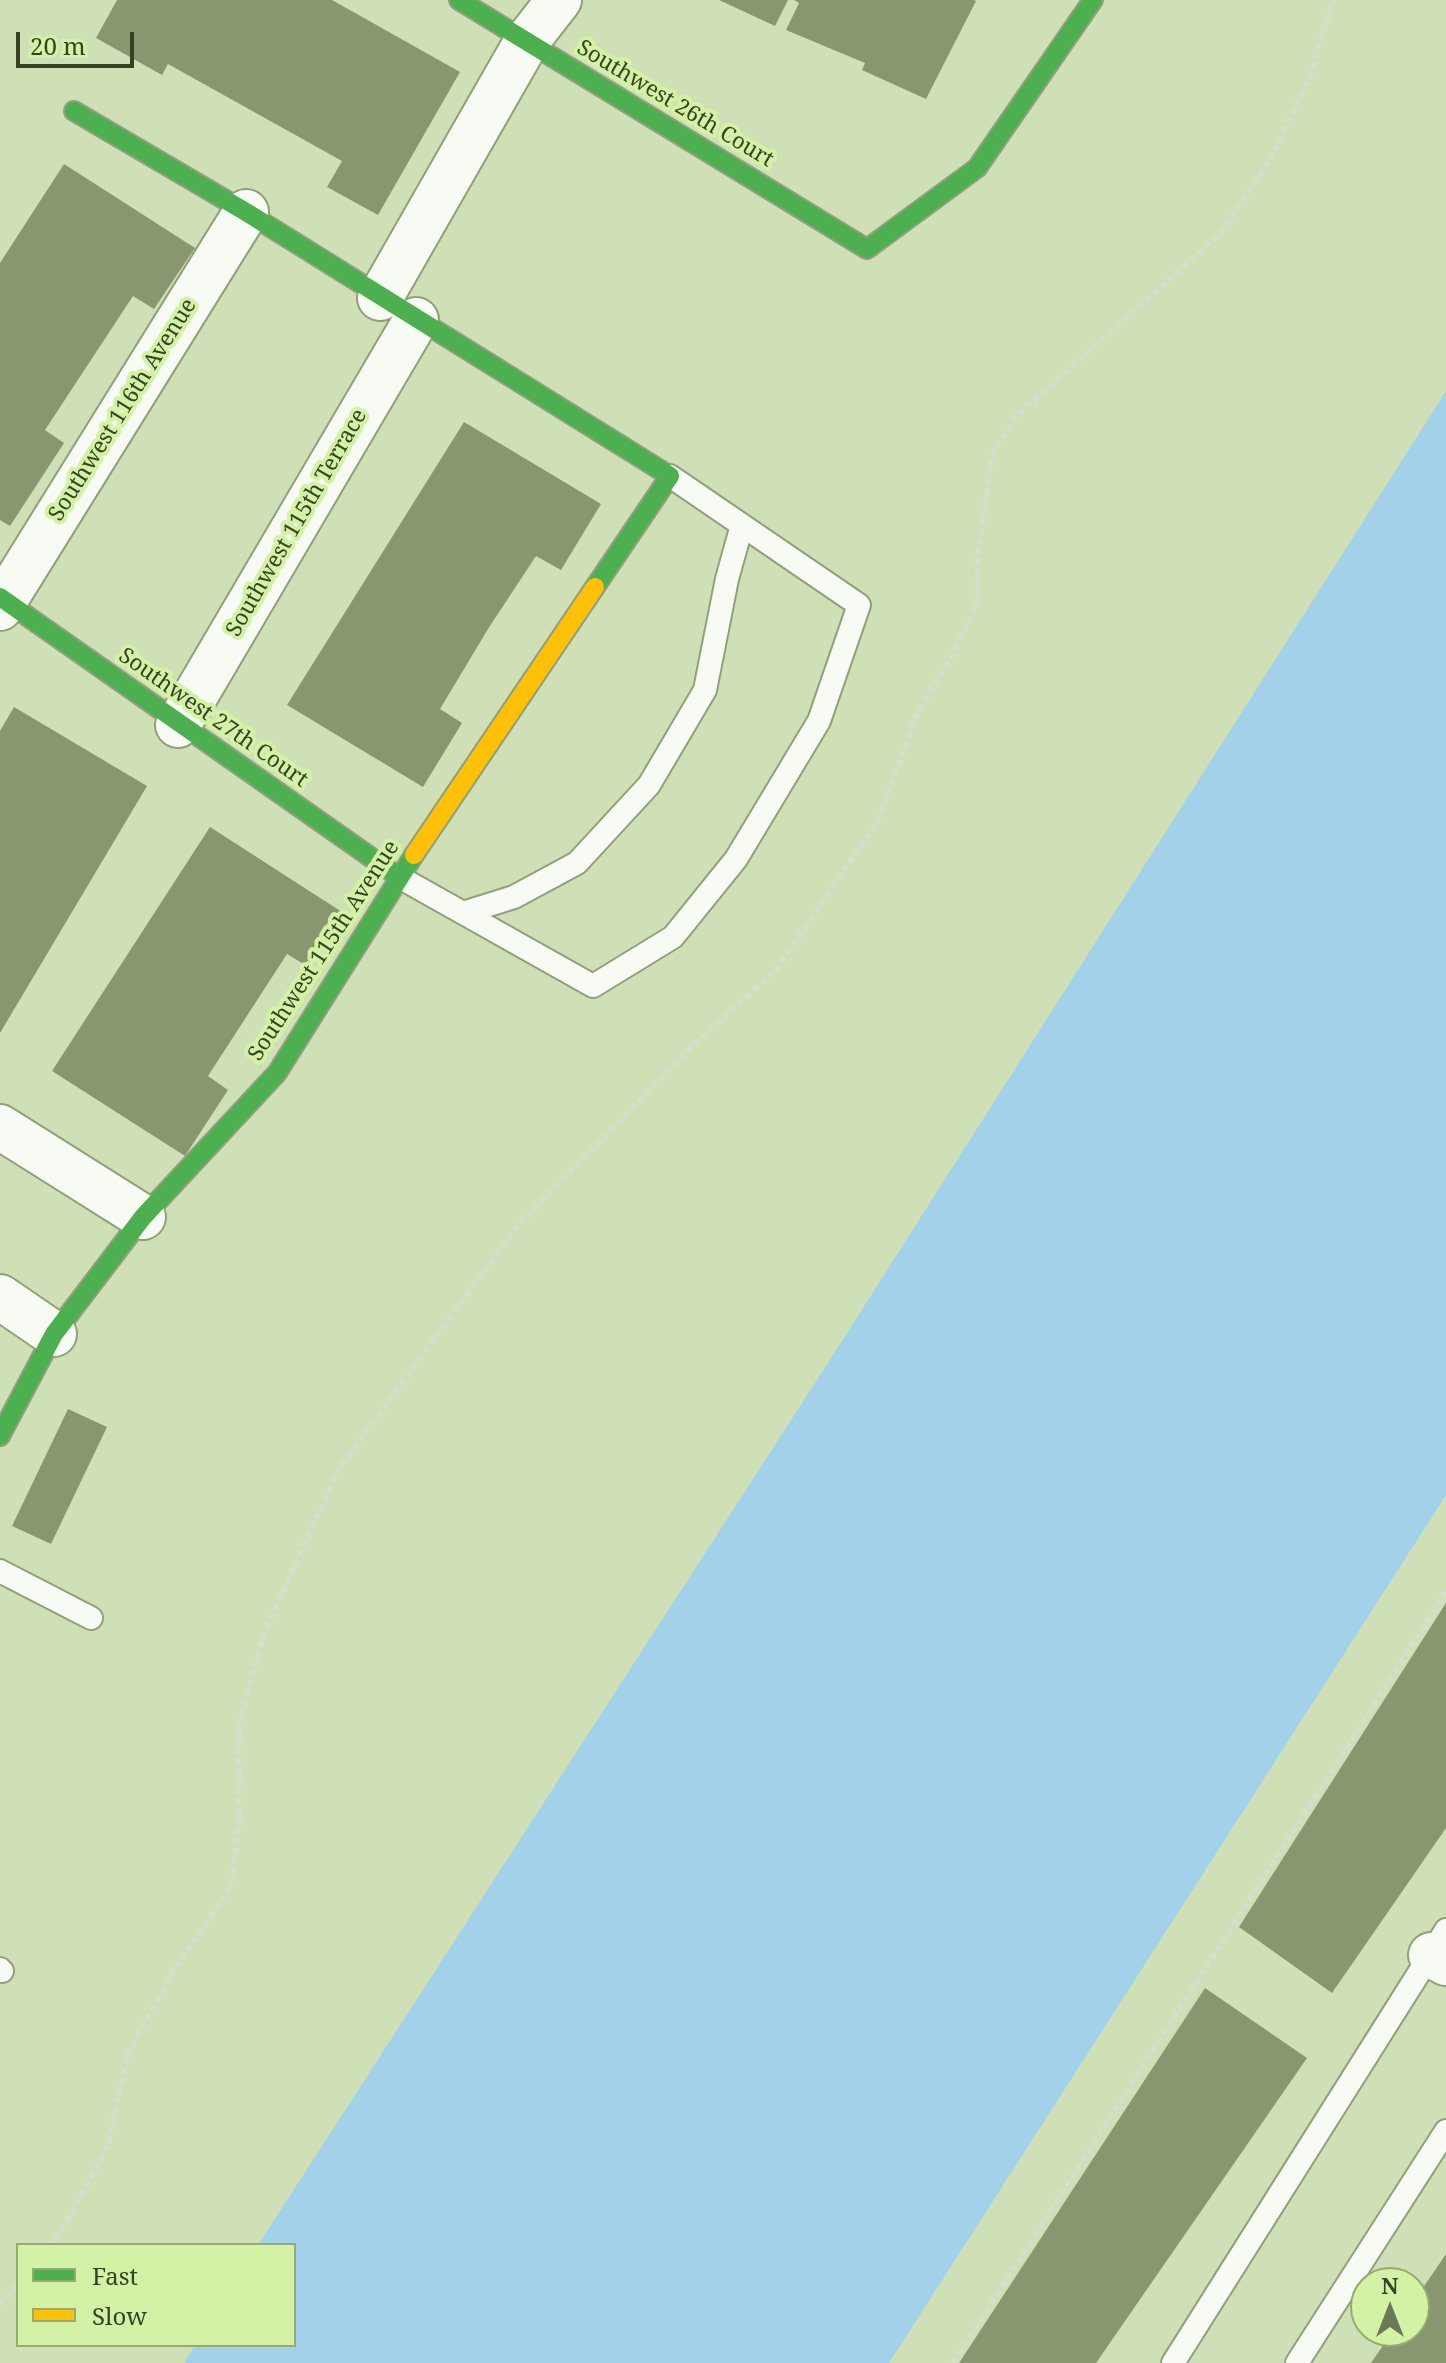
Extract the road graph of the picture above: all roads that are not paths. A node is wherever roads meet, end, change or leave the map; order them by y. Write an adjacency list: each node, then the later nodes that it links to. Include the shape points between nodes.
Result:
1 (459, 0): 4 (street, Southwest 26th Court)
2 (559, 0): 4 (street, Southwest 115th Terrace)
3 (1093, 0): 4 (street, Southwest 26th Court, via 977,168 867,249)
4 (527, 41): 7 (street, Southwest 115th Terrace)
5 (74, 111): 6 (street)
6 (246, 212): 7 (street); 10 (street, Southwest 116th Avenue)
7 (398, 309): 8 (street); 11 (street, Southwest 115th Terrace)
8 (670, 476): 9 (lane); 12 (street, Southwest 115th Avenue)
9 (742, 525): 13 (lane, via 705,690 649,785 577,863 514,897); 13 (lane, via 859,605 819,721 736,859 673,937 593,986)
10 (2, 602): 11 (street, Southwest 27th Court)
11 (178, 725): 12 (street, Southwest 27th Court)
12 (399, 877): 13 (lane); 15 (street, Southwest 115th Avenue, via 277,1073)
13 (463, 913)
14 (0, 1127): 15 (street)
15 (143, 1217): 17 (street, Southwest 115th Avenue)
16 (0, 1297): 17 (street)
17 (54, 1334): 18 (street, Southwest 115th Avenue)
18 (0, 1436)
19 (0, 1571): 20 (lane)
20 (91, 1618)
21 (1441, 1949): 23 (lane)
22 (1446, 2131): 24 (lane)
23 (1173, 2363)
24 (1297, 2363)

